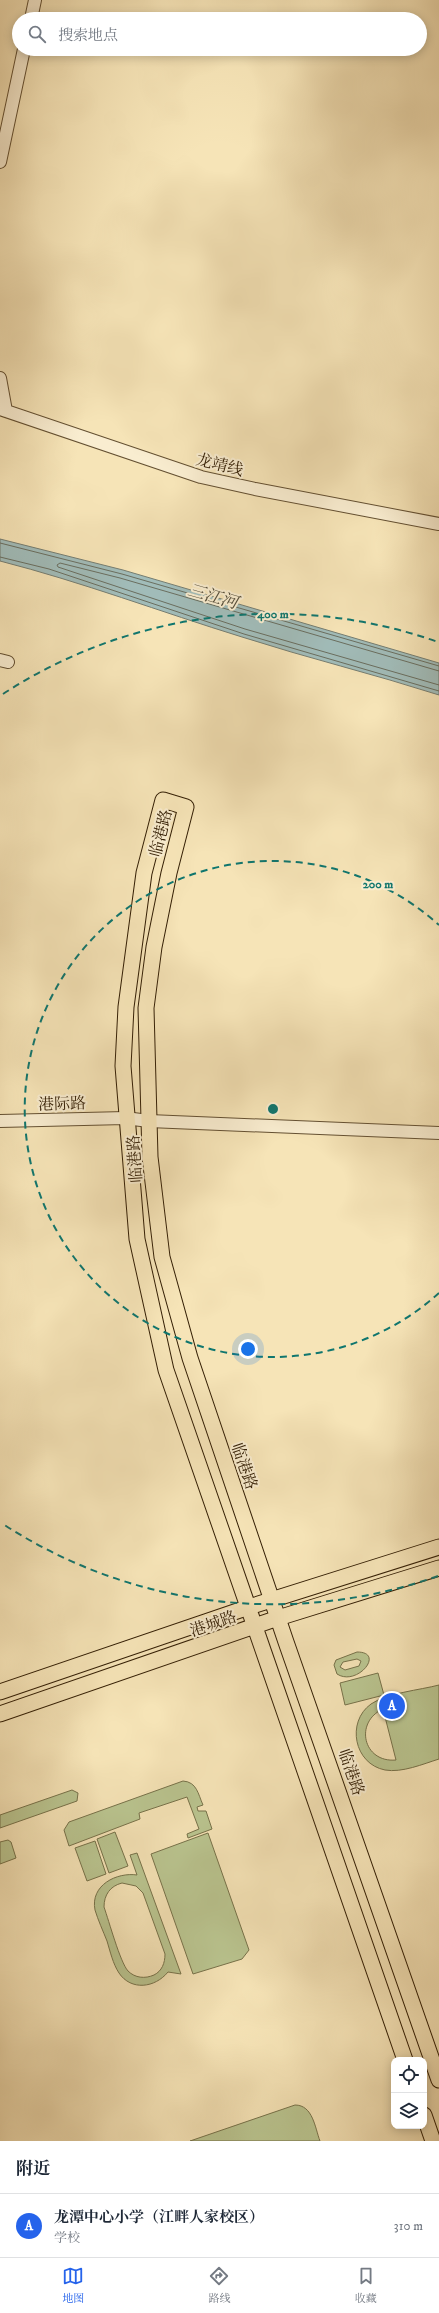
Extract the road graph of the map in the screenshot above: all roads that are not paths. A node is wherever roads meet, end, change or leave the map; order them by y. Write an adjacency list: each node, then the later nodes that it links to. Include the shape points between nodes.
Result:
1 (35, 0): 2 (street)
2 (32, 12)
3 (23, 56): 4 (street)
4 (0, 162)
5 (0, 378): 6 (street)
6 (3, 410): 7 (street, 龙靖线, via 201,477)
7 (439, 524)
8 (125, 1118): 9 (street, 港际路); 10 (street, 港际路); 10 (main road, 临港路, via 123,1066 127,992 144,873 163,800 186,806 154,947 146,1008); 15 (main road, 临港路, via 137,1240 166,1370)
9 (0, 1121)
10 (149, 1121): 11 (street, 港际路); 14 (main road, 临港路, via 150,1157 162,1257 190,1358)
11 (439, 1133)
12 (439, 1547): 14 (main road, 港城路)
13 (439, 1568): 16 (main road, 港城路)
14 (272, 1600): 15 (main road, 港城路); 16 (main road, 临港路)
15 (249, 1607): 17 (main road, 临港路); 18 (main road, 港城路)
16 (278, 1618): 17 (main road, 港城路); 21 (main road, 临港路)
17 (256, 1627): 19 (main road, 港城路); 20 (main road, 临港路)
18 (0, 1692)
19 (0, 1714)
20 (404, 2057)
21 (439, 2080)
22 (427, 2124): 23 (main road)
23 (433, 2141)

